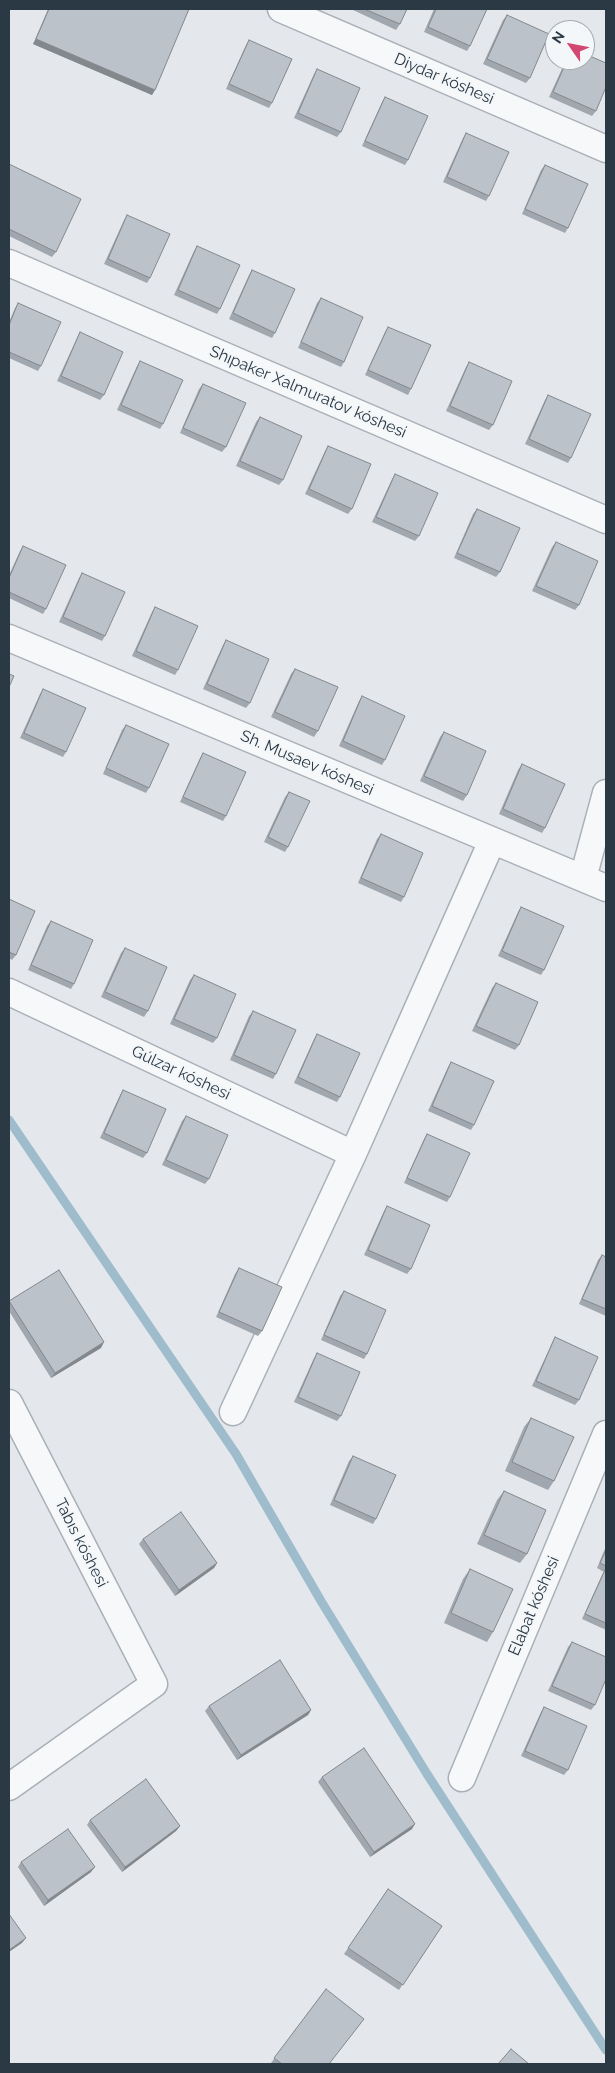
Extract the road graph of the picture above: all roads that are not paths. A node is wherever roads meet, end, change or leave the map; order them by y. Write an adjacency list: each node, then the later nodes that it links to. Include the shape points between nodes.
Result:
1 (281, 9): 2 (street, Diydar kóshesi)
2 (606, 149)
3 (9, 263): 4 (street, Shıpaker Xalmuratov kóshesi)
4 (606, 520)
5 (9, 638): 7 (street, Sh. Musaev kóshesi)
6 (606, 793): 8 (street)
7 (492, 841): 8 (street, Sh. Musaev kóshesi); 10 (street)
8 (594, 883)
9 (9, 992): 10 (street, Gúlzar kóshesi)
10 (353, 1154): 12 (street)
11 (9, 1402): 15 (street, Tabıs kóshesi, via 154,1684)
12 (234, 1412)
13 (606, 1434): 14 (street, Elabat kóshesi)
14 (462, 1778)
15 (9, 1787)

